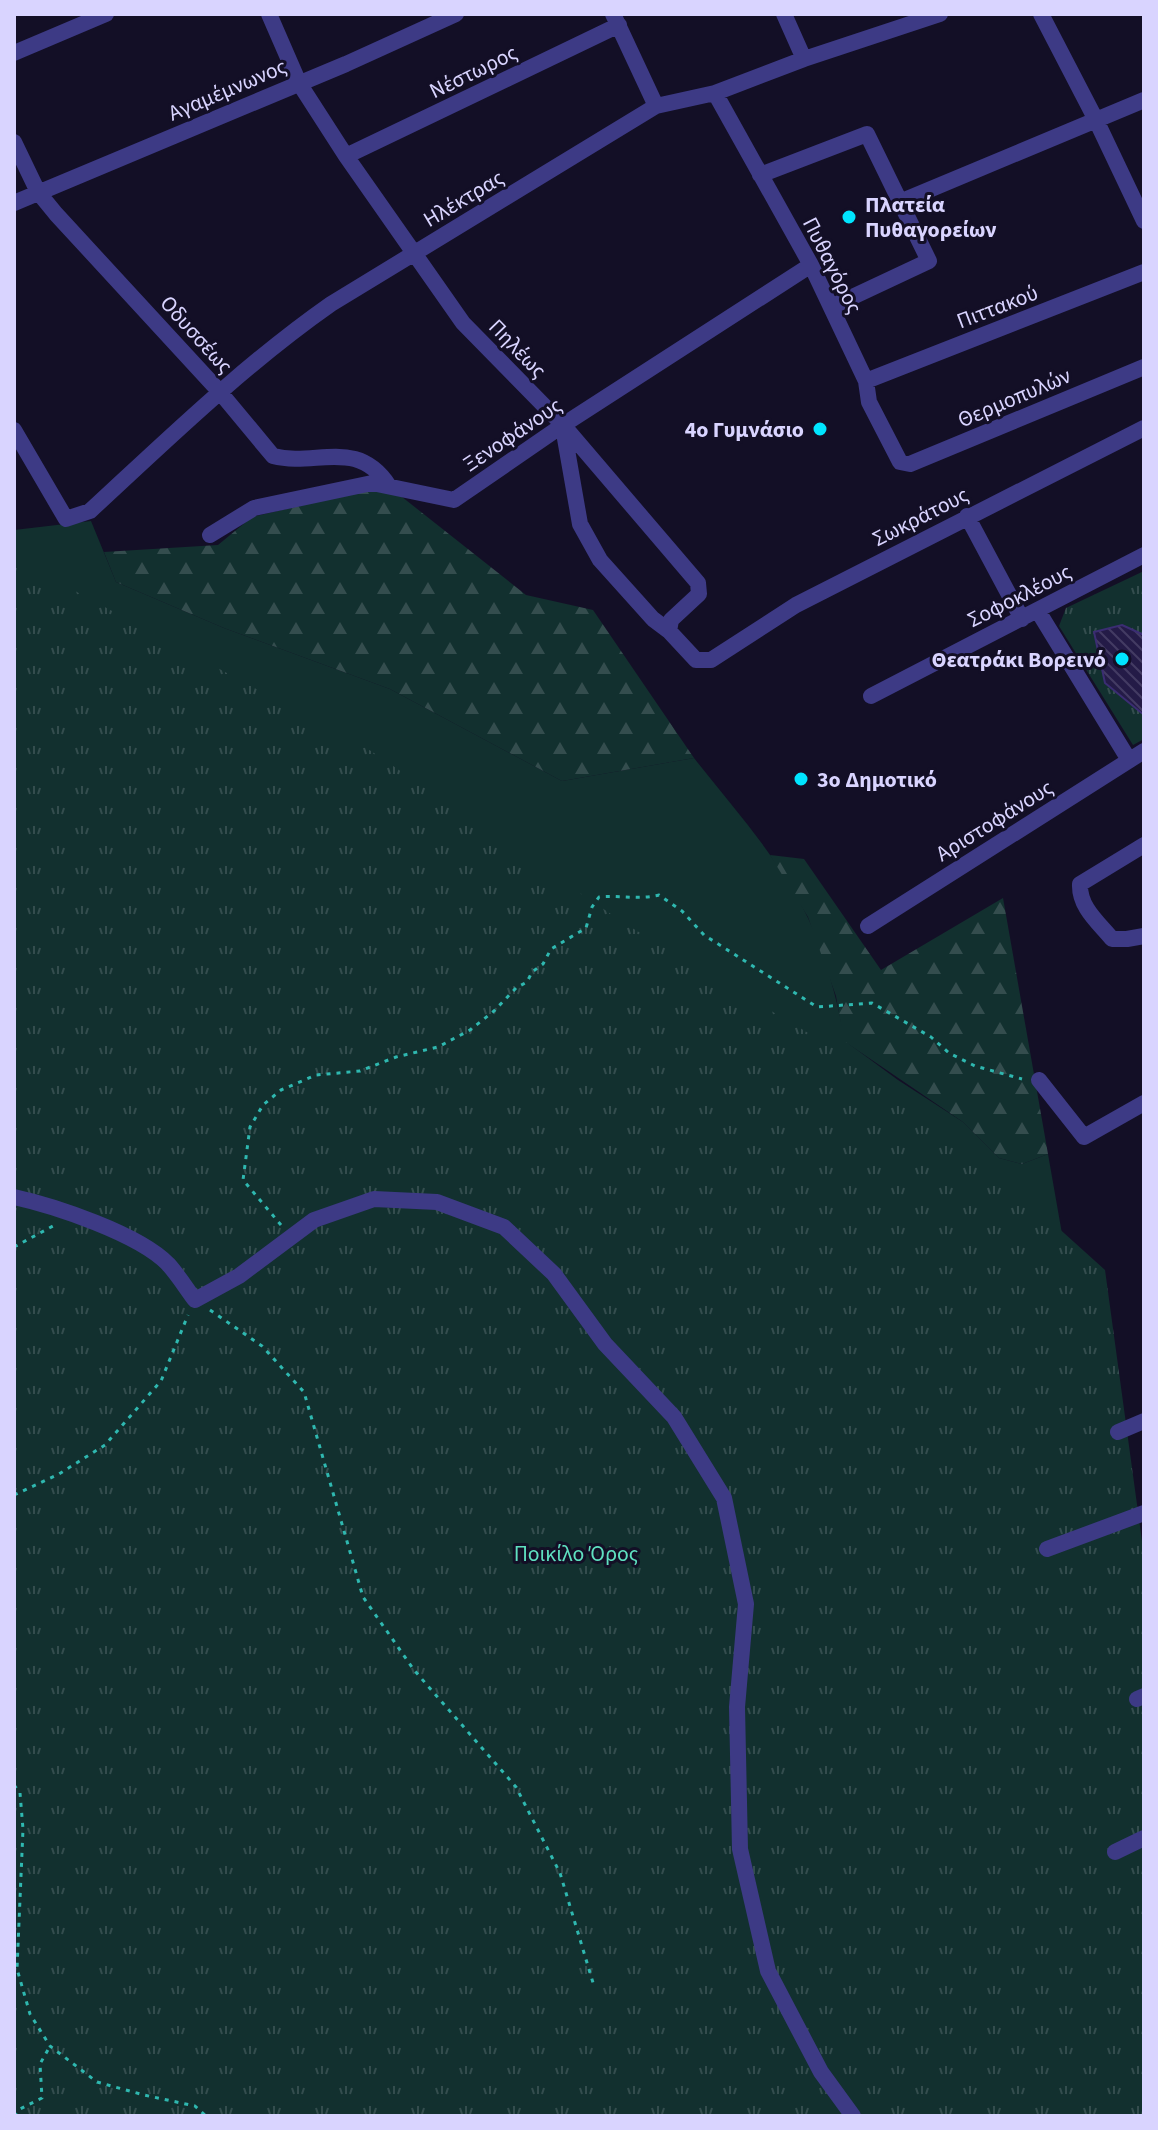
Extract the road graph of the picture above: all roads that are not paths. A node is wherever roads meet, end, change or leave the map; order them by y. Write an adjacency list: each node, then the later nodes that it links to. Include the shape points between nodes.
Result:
1 (106, 14): 8 (street)
2 (269, 14): 10 (street, Πηλέως)
3 (456, 14): 10 (street, Αγαμέμνωνος)
4 (784, 14): 9 (street)
5 (940, 14): 9 (street, Ηλέκτρας)
6 (1041, 14): 14 (street)
7 (616, 19): 13 (street); 16 (street, Νέστωρος)
8 (14, 53)
9 (804, 59): 11 (street, Ηλέκτρας)
10 (299, 83): 16 (street, Πηλέως); 18 (street, Αγαμέμνωνος)
11 (715, 93): 13 (street, Ηλέκτρας); 17 (street, Πυθαγόρος)
12 (1144, 100): 14 (street)
13 (656, 106): 22 (street, Ηλέκτρας)
14 (1096, 120): 19 (street); 21 (street)
15 (14, 142): 18 (street, Οδυσσέως)
16 (346, 156): 22 (street, Πηλέως)
17 (760, 175): 19 (street, via 867,134); 23 (street, Πυθαγόρος)
18 (38, 192): 20 (street, Αγαμέμνωνος); 28 (street, Οδυσσέως)
19 (900, 202): 25 (street, via 929,261)
20 (14, 203)
21 (1144, 221)
22 (415, 254): 28 (street, Ηλέκτρας, via 288,334); 29 (street, Πηλέως, via 463,323)
23 (811, 265): 25 (street, Πυθαγόρος); 29 (street, Ξενοφάνους)
24 (1144, 272): 27 (street, Πιττακού)
25 (831, 307): 27 (street, Πυθαγόρος)
26 (1144, 367): 32 (street, Θερμοπυλών, via 910,464)
27 (866, 381): 32 (street, Πυθαγόρος, via 869,402)
28 (219, 391): 31 (street, Ηλέκτρας, via 90,511 66,519); 33 (street, Οδυσσέως, via 273,456 345,456 368,464)
29 (563, 425): 33 (street, Ξενοφάνους, via 454,500); 39 (street, via 580,524 600,560); 39 (street, Πηλέως, via 698,583 699,594 671,620)
30 (1144, 428): 34 (street, Σωκράτους)
31 (14, 430)
32 (900, 462)
33 (389, 486): 35 (street, Ξενοφάνους, via 372,483 254,508)
34 (967, 516): 38 (street); 39 (street, Σωκράτους, via 796,605 711,660 696,660)
35 (210, 535)
36 (1144, 555): 37 (street, Σοφοκλέους)
37 (1038, 611): 38 (street, Σοφοκλέους); 41 (street)
38 (1022, 619): 40 (street, Σοφοκλέους)
39 (669, 631)
40 (871, 696)
41 (1137, 755): 43 (street, Αριστοφάνους)
42 (1144, 845): 44 (street, via 1080,884 1079,896 1112,939)
43 (868, 926)
44 (1144, 936)
45 (1039, 1080): 46 (street, via 1084,1137)
46 (1144, 1103)
47 (14, 1197): 54 (street, via 121,1233 167,1262 195,1300 239,1276 314,1220 374,1199 437,1202 504,1227 554,1274 605,1344 674,1417 724,1498 746,1604 737,1707 740,1849 768,1971 821,2072)
48 (1144, 1421): 49 (street)
49 (1118, 1432)
50 (1144, 1513): 51 (street)
51 (1047, 1549)
52 (1144, 1838): 53 (street)
53 (1115, 1852)
54 (853, 2116)

